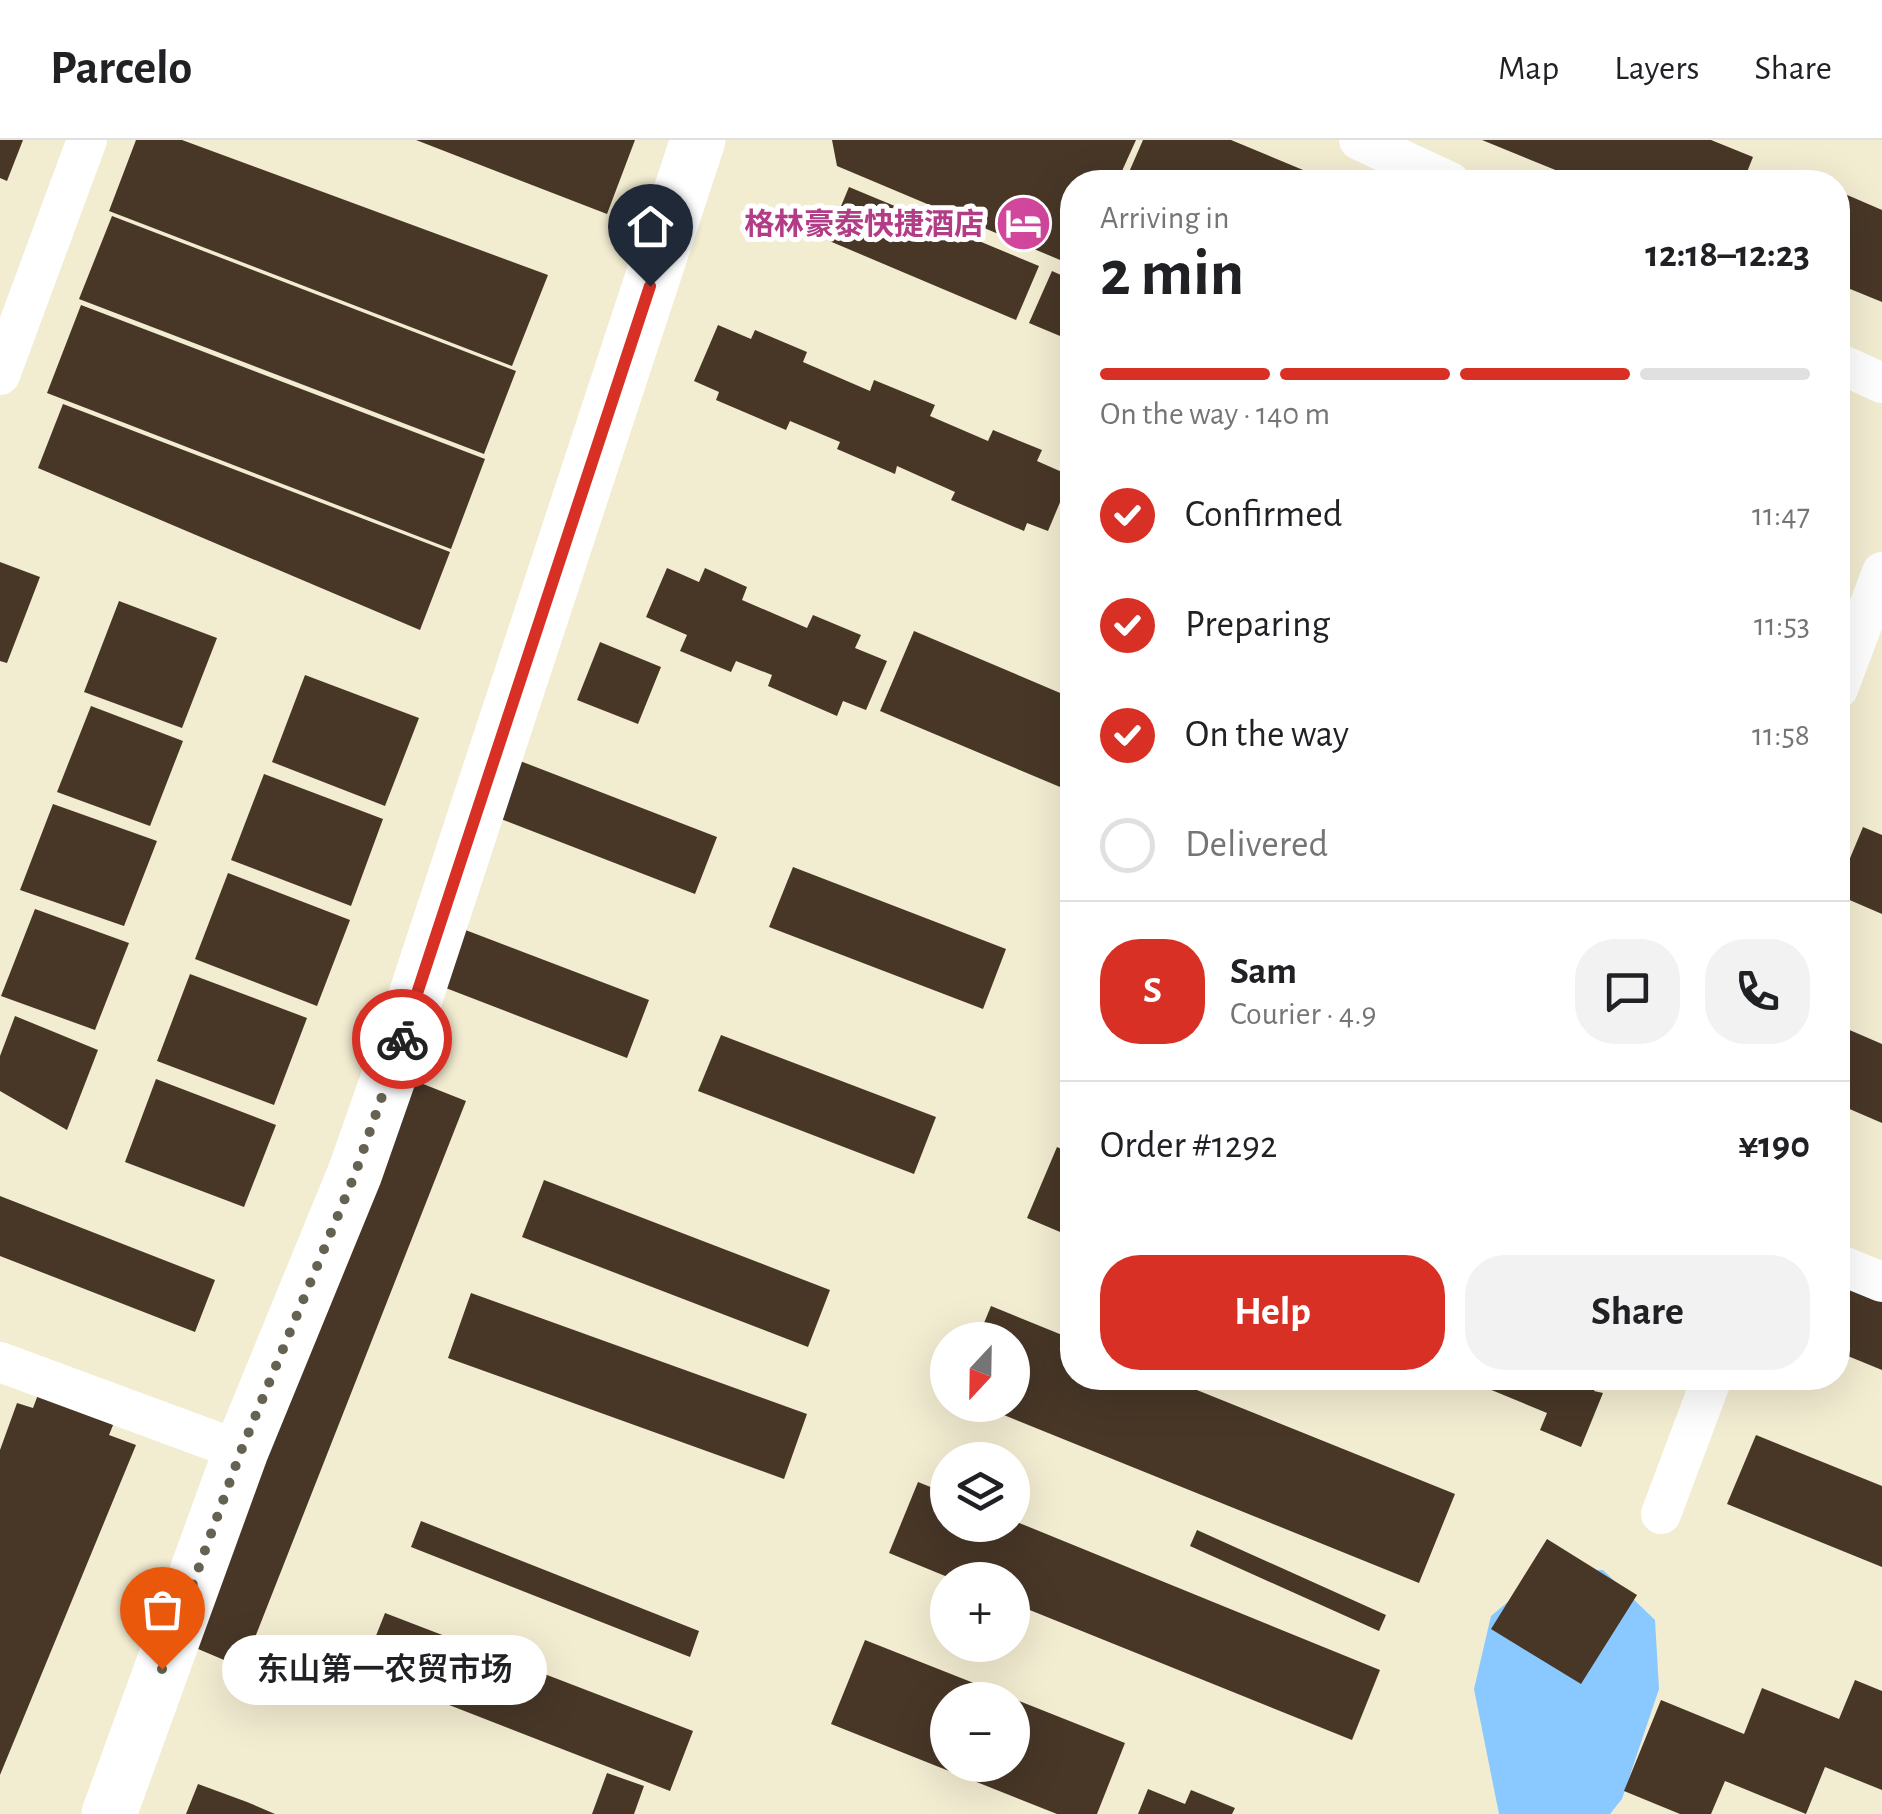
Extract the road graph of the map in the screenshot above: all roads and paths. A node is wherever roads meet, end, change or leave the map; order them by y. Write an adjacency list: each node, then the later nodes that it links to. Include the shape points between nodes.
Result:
1 (87, 140): 6 (street)
2 (698, 140): 14 (main road, via 355,1174)
3 (1358, 140): 4 (street)
4 (1424, 170)
5 (1850, 369): 7 (street)
6 (0, 375)
7 (1882, 384)
8 (1882, 572): 9 (street)
9 (1850, 657)
10 (1850, 1269): 11 (street)
11 (1882, 1282)
12 (0, 1362): 14 (street)
13 (1708, 1390): 15 (street)
14 (241, 1451): 16 (main road); 17 (main road)
15 (1662, 1514)
16 (68, 1814)
17 (109, 1814)

